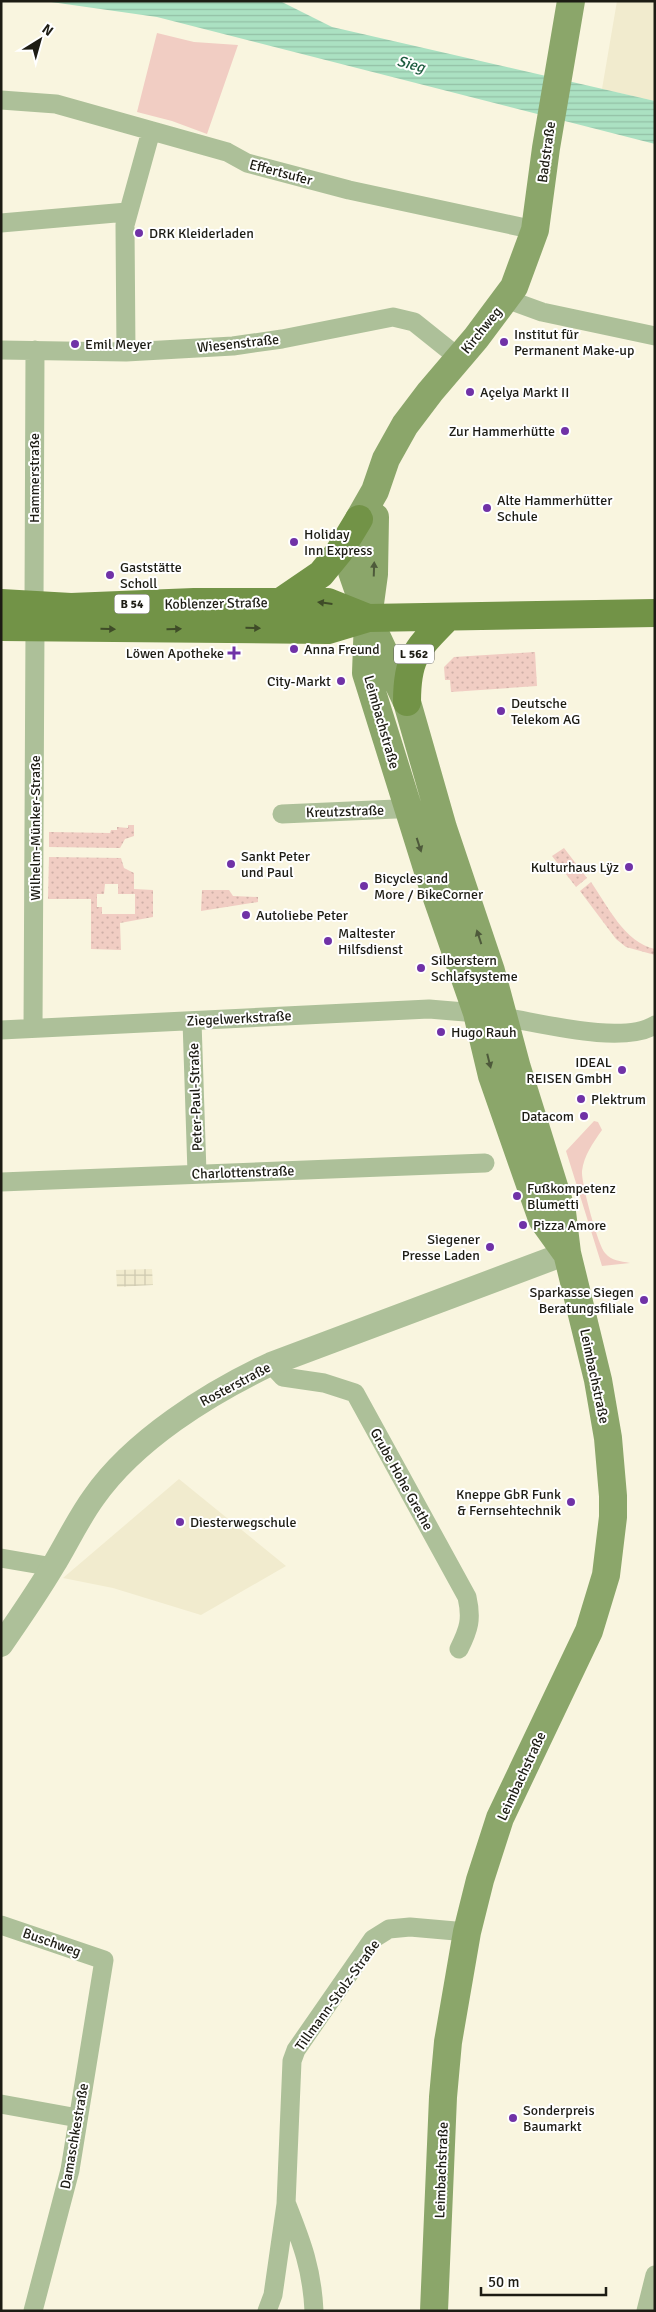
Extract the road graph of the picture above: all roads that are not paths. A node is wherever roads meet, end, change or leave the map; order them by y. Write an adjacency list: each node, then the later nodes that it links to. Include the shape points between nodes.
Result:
1 (571, 1): 6 (main road, Badstraße)
2 (1, 100): 3 (street, Effertsufer, via 56,104)
3 (151, 130): 4 (street); 6 (street, Effertsufer, via 227,152 246,163 350,190)
4 (128, 212): 5 (street); 11 (street, via 125,225)
5 (1, 223)
6 (535, 230): 7 (main road, Badstraße, via 514,287)
7 (506, 299): 8 (street, Kirchweg, via 542,312); 12 (main road, Kirchweg)
8 (655, 336)
9 (1, 350): 10 (street, Wiesenstraße)
10 (35, 350): 11 (street, Wiesenstraße); 18 (street, Hammerstraße)
11 (126, 352): 12 (street, Wiesenstraße, via 249,344 394,317 414,322)
12 (459, 358): 13 (main road, Kirchweg, via 405,425 386,458)
13 (375, 491): 14 (main road, Kirchweg); 20 (main road, Kirchweg, one-way to 13, via 374,574)
14 (359, 519): 15 (main road, via 321,574); 20 (main road, Kirchweg, via 352,572)
15 (280, 602): 18 (main road, Koblenzer Straße / B 54); 20 (main road, Koblenzer Straße / B 54, one-way to 15, via 328,602)
16 (1, 603): 18 (main road, Koblenzer Straße / B 54)
17 (655, 613): 19 (main road, Koblenzer Straße / B 54)
18 (35, 617): 20 (main road, Koblenzer Straße / B 54, one-way to 20, via 328,630); 21 (main road, Koblenzer Straße / B 54); 29 (street, Wilhelm-Münker-Straße)
19 (448, 617): 20 (main road, Koblenzer Straße / B 54); 22 (main road, L 562, via 414,653 407,680)
20 (368, 618): 22 (main road, Leimbachstraße / L 562); 24 (main road, Leimbachstraße / L 562, via 366,673)
21 (1, 627)
22 (407, 702): 23 (main road, Leimbachstraße / L 562)
23 (435, 798): 24 (main road); 26 (main road, Leimbachstraße / L 562, one-way to 23)
24 (407, 806): 25 (street, Kreutzstraße); 26 (main road, Leimbachstraße / L 562, one-way to 26)
25 (282, 814)
26 (490, 1015): 27 (street, Ziegelwerkstraße, via 430,1009); 28 (street, Ziegelwerkstraße, via 625,1033 640,1032); 34 (main road, Leimbachstraße / L 562, via 562,1212)
27 (192, 1020): 29 (street, Ziegelwerkstraße); 32 (street, Peter-Paul-Straße)
28 (655, 1025)
29 (33, 1028): 30 (street, Ziegelwerkstraße)
30 (1, 1030)
31 (485, 1163): 32 (street, Charlottenstraße)
32 (197, 1173): 33 (street, Charlottenstraße)
33 (1, 1182)
34 (567, 1253): 35 (street, Rosterstraße); 41 (main road, Leimbachstraße / L 562, via 598,1380 608,1438 613,1517 606,1575 575,1664 500,1818)
35 (271, 1364): 37 (street, Rosterstraße, via 193,1407 126,1462 94,1496); 39 (street, Grube Hohe Grethe, via 284,1377 324,1383 355,1393 467,1597 471,1613 467,1633)
36 (1, 1558): 37 (street)
37 (53, 1567): 38 (street, Rosterstraße)
38 (1, 1645)
39 (459, 1649)
40 (1, 1925): 42 (street, Buschweg)
41 (467, 1932): 45 (street, Tillmann-Stolz-Straße, via 410,1927 389,1929 374,1939 309,2030 292,2061); 50 (main road, Leimbachstraße / L 562, via 455,1989 444,2088)
42 (104, 1960): 44 (street, Damaschkestraße)
43 (1, 2104): 44 (street)
44 (78, 2118): 47 (street, Damaschkestraße, via 70,2170)
45 (286, 2204): 48 (street, Tillmann-Stolz-Straße, via 273,2295); 49 (street, Tillmann-Stolz-Straße, via 312,2280)
46 (655, 2274): 51 (street)
47 (33, 2311)
48 (267, 2311)
49 (314, 2311)
50 (434, 2311)
51 (646, 2311)

